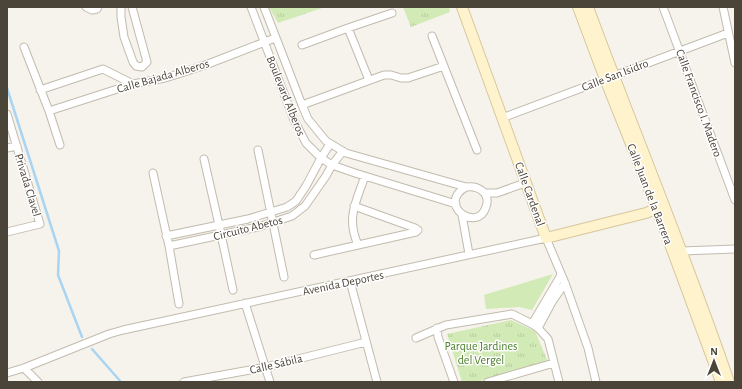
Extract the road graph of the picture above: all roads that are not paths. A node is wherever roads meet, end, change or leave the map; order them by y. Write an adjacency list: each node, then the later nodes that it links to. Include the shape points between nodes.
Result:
1 (86, 7): 2 (street, via 92,10)
2 (98, 7)
3 (121, 7): 4 (street, via 128,49 136,66 142,67 147,62)
4 (132, 7)
5 (251, 7): 17 (street, Boulevard Alberos)
6 (264, 7): 16 (street, Boulevard Alberos)
7 (462, 7): 30 (main road, Calle Cardenal)
8 (578, 7): 23 (main road, Calle Juan de la Barrera)
9 (588, 7): 23 (main road, Calle Juan de la Barrera)
10 (663, 7): 20 (street, Calle Francisco I. Madero)
11 (723, 7): 14 (street)
12 (392, 13): 13 (street)
13 (348, 28): 18 (street); 24 (street)
14 (728, 33): 20 (street, Calle San Isidro); 21 (street)
15 (432, 36): 22 (street)
16 (275, 38): 17 (street, Calle Bajada Alberos); 27 (street, Boulevard Alberos)
17 (264, 42): 25 (street, Calle Bajada Alberos, via 178,74); 38 (street, Boulevard Alberos, via 294,120 306,143)
18 (302, 45)
19 (24, 47): 26 (street)
20 (680, 51): 23 (street, Calle San Isidro); 46 (street, Calle Francisco I. Madero)
21 (735, 63)
22 (444, 66): 24 (street, via 408,78 384,75); 36 (street)
23 (609, 77): 30 (street, Calle San Isidro); 49 (main road, Calle Juan de la Barrera)
24 (369, 80): 27 (street)
25 (133, 84): 26 (street, via 103,69); 28 (street, Calle Bajada Alberos)
26 (40, 90): 28 (street)
27 (302, 105): 31 (street, Boulevard Alberos, via 308,119)
28 (48, 111): 32 (street)
29 (7, 114): 33 (street, Privada Clavel)
30 (502, 118): 43 (main road, Calle Cardenal)
31 (330, 144): 37 (street, Boulevard Alberos); 38 (street, Circuito Abetos)
32 (60, 145)
33 (17, 146): 34 (street); 54 (street, Privada Clavel, via 40,224)
34 (7, 148)
35 (258, 150): 50 (street)
36 (476, 150)
37 (343, 151): 40 (street, Circuito Abetos); 44 (street, Boulevard Alberos)
38 (321, 158): 40 (street, Boulevard Alberos); 50 (street, Circuito Abetos, via 296,201)
39 (204, 159): 53 (street)
40 (332, 165): 42 (street, Boulevard Alberos); 52 (street, Circuito Abetos, via 305,206 292,216)
41 (153, 173): 56 (street)
42 (365, 176): 47 (street, Boulevard Alberos); 48 (street)
43 (526, 183): 45 (street, via 497,193); 57 (main road, Calle Cardenal)
44 (466, 187): 45 (street, via 476,187); 47 (street, via 458,194)
45 (484, 193): 51 (street, via 487,205 480,215 474,218)
46 (735, 200)
47 (456, 204): 51 (street)
48 (354, 206): 58 (street, via 352,223); 58 (street, via 418,230)
49 (660, 208): 57 (main road, Avenida Deportes); 61 (main road, Calle Juan de la Barrera); 79 (main road, Calle Juan de la Barrera)
50 (271, 212): 52 (street); 53 (street, Circuito Abetos)
51 (462, 215): 62 (street)
52 (274, 223): 55 (street, Circuito Abetos); 65 (street)
53 (219, 225): 55 (street); 56 (street, Circuito Abetos)
54 (7, 232)
55 (221, 234): 59 (street, Circuito Abetos); 68 (street)
56 (166, 236): 59 (street)
57 (546, 238): 62 (street, Avenida Deportes); 64 (street, Calle Cardenal)
58 (358, 245): 63 (street)
59 (169, 246): 70 (street)
60 (735, 249): 61 (street)
61 (682, 251): 79 (main road, Calle Juan de la Barrera)
62 (470, 254): 66 (street, Avenida Deportes)
63 (314, 255)
64 (560, 271): 67 (street, Calle Cardenal); 71 (street, via 561,275)
65 (284, 277)
66 (350, 281): 69 (street, Avenida Deportes); 74 (street)
67 (565, 283): 71 (street); 87 (street, Calle Cardenal, via 588,348)
68 (233, 290)
69 (246, 303): 76 (street); 77 (street, Avenida Deportes, via 109,334)
70 (179, 304)
71 (535, 326): 72 (street, via 512,314); 75 (street, via 548,339)
72 (437, 328): 73 (street); 84 (street)
73 (416, 338)
74 (366, 342): 76 (street, Calle Sábila); 83 (street)
75 (554, 363): 85 (street); 86 (street)
76 (266, 366): 81 (street, Calle Sábila); 82 (street)
77 (24, 368): 78 (street, Avenida Deportes); 80 (street)
78 (7, 373)
79 (723, 379)
80 (38, 382)
81 (184, 382)
82 (270, 382)
83 (377, 382)
84 (454, 382)
85 (488, 382)
86 (559, 382)
87 (596, 382)

